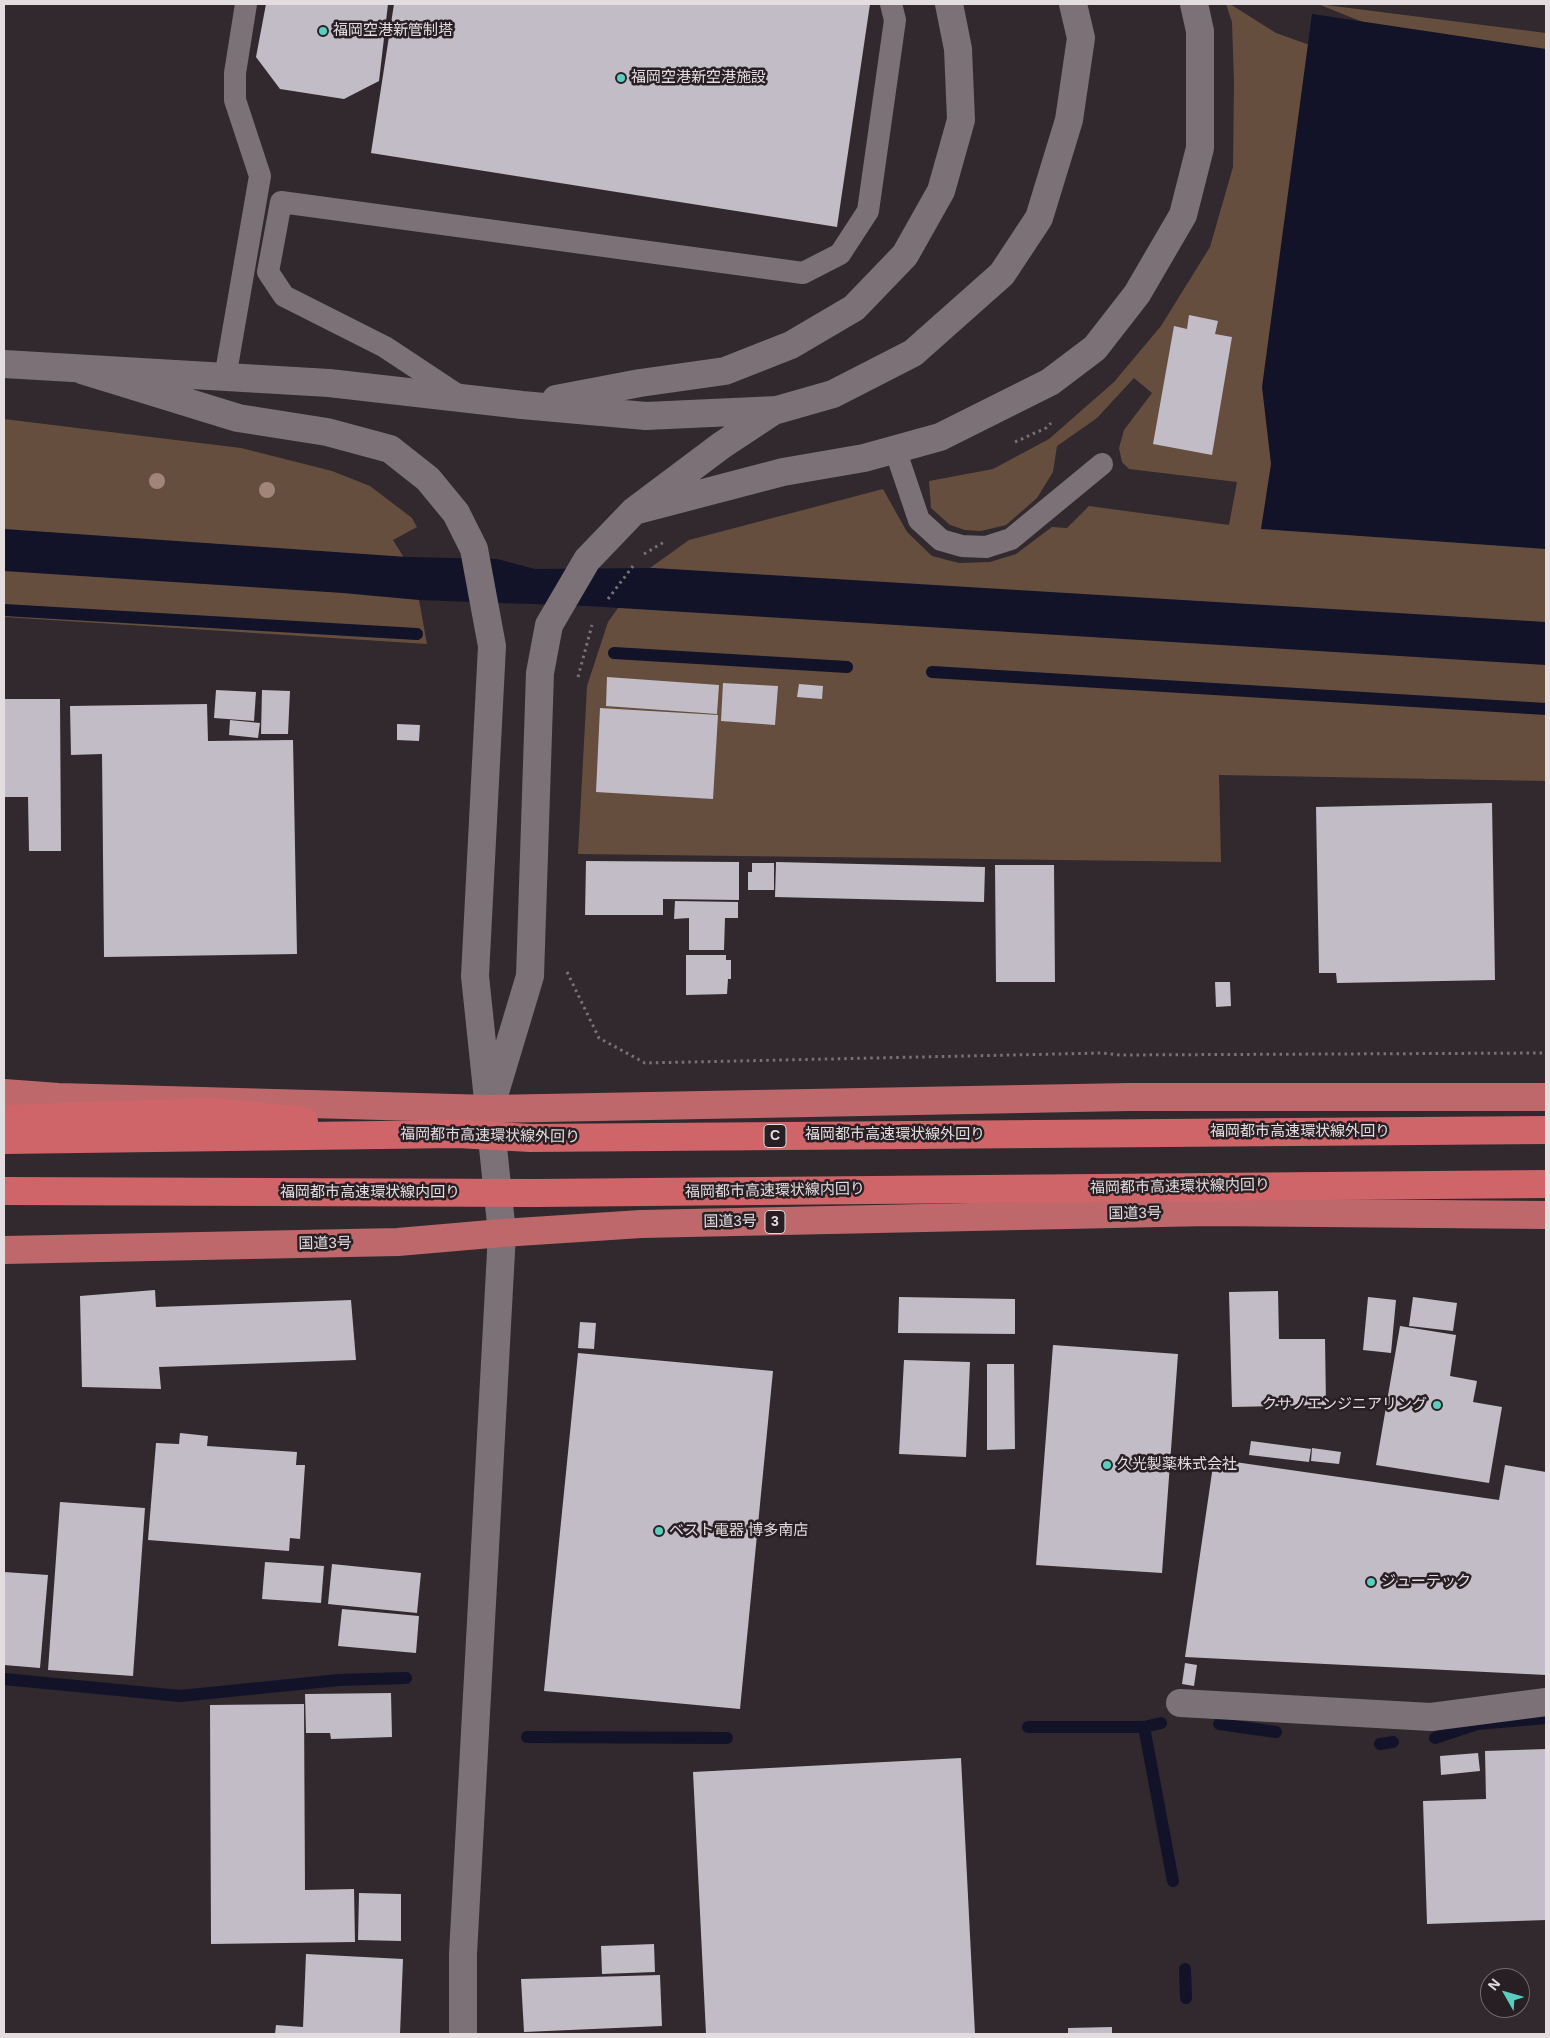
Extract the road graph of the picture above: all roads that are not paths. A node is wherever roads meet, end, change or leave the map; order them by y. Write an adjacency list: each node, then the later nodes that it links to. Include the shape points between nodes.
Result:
1 (246, 4): 8 (lane, via 235,73 235,100 260,176)
2 (891, 4): 9 (lane, via 895,20 868,211 840,254 803,273 281,202 268,272 284,296 385,346)
3 (949, 4): 10 (street, via 958,49 961,120 941,191 905,255 854,308 790,345 725,371)
4 (1073, 4): 11 (street, via 1080,38 1069,120 1039,218 1002,274 913,353 833,394)
5 (1194, 4): 12 (street, via 1200,31 1200,148 1183,216 1137,294 1095,348 1050,382 940,437)
6 (4, 364): 7 (street)
7 (82, 370): 8 (street); 17 (street, via 238,418 327,432 390,449 428,479 456,513 474,549 492,646 475,976)
8 (225, 378): 9 (street, via 329,383)
9 (462, 398): 10 (street)
10 (522, 405): 11 (street, via 646,416)
11 (777, 410): 14 (street, via 722,445)
12 (894, 448): 13 (lane, via 919,520 941,540 962,546 986,547 1011,539); 14 (street, via 864,458 783,472)
13 (1102, 464)
14 (634, 511): 17 (street, via 587,560 549,625 540,673 530,976)
15 (4, 1093): 17 (highway)
16 (1546, 1097): 17 (highway, via 1129,1096)
17 (490, 1110): 25 (street)
18 (4, 1119): 20 (highway, via 211,1112)
19 (1546, 1130): 20 (highway, 福岡都市高速環状線外回り / C, via 531,1138)
20 (457, 1134): 21 (highway, 福岡都市高速環状線外回り / C)
21 (4, 1140)
22 (1546, 1184): 23 (highway, 福岡都市高速環状線内回り, via 536,1193)
23 (4, 1191)
24 (1546, 1215): 25 (highway, 国道3号 / 3, via 1208,1212 641,1224)
25 (502, 1233): 26 (highway, 国道3号 / 3, via 398,1242); 29 (street, via 462,1954)
26 (4, 1250)
27 (1546, 1702): 28 (street, via 1431,1717)
28 (1180, 1704)
29 (463, 2034)

